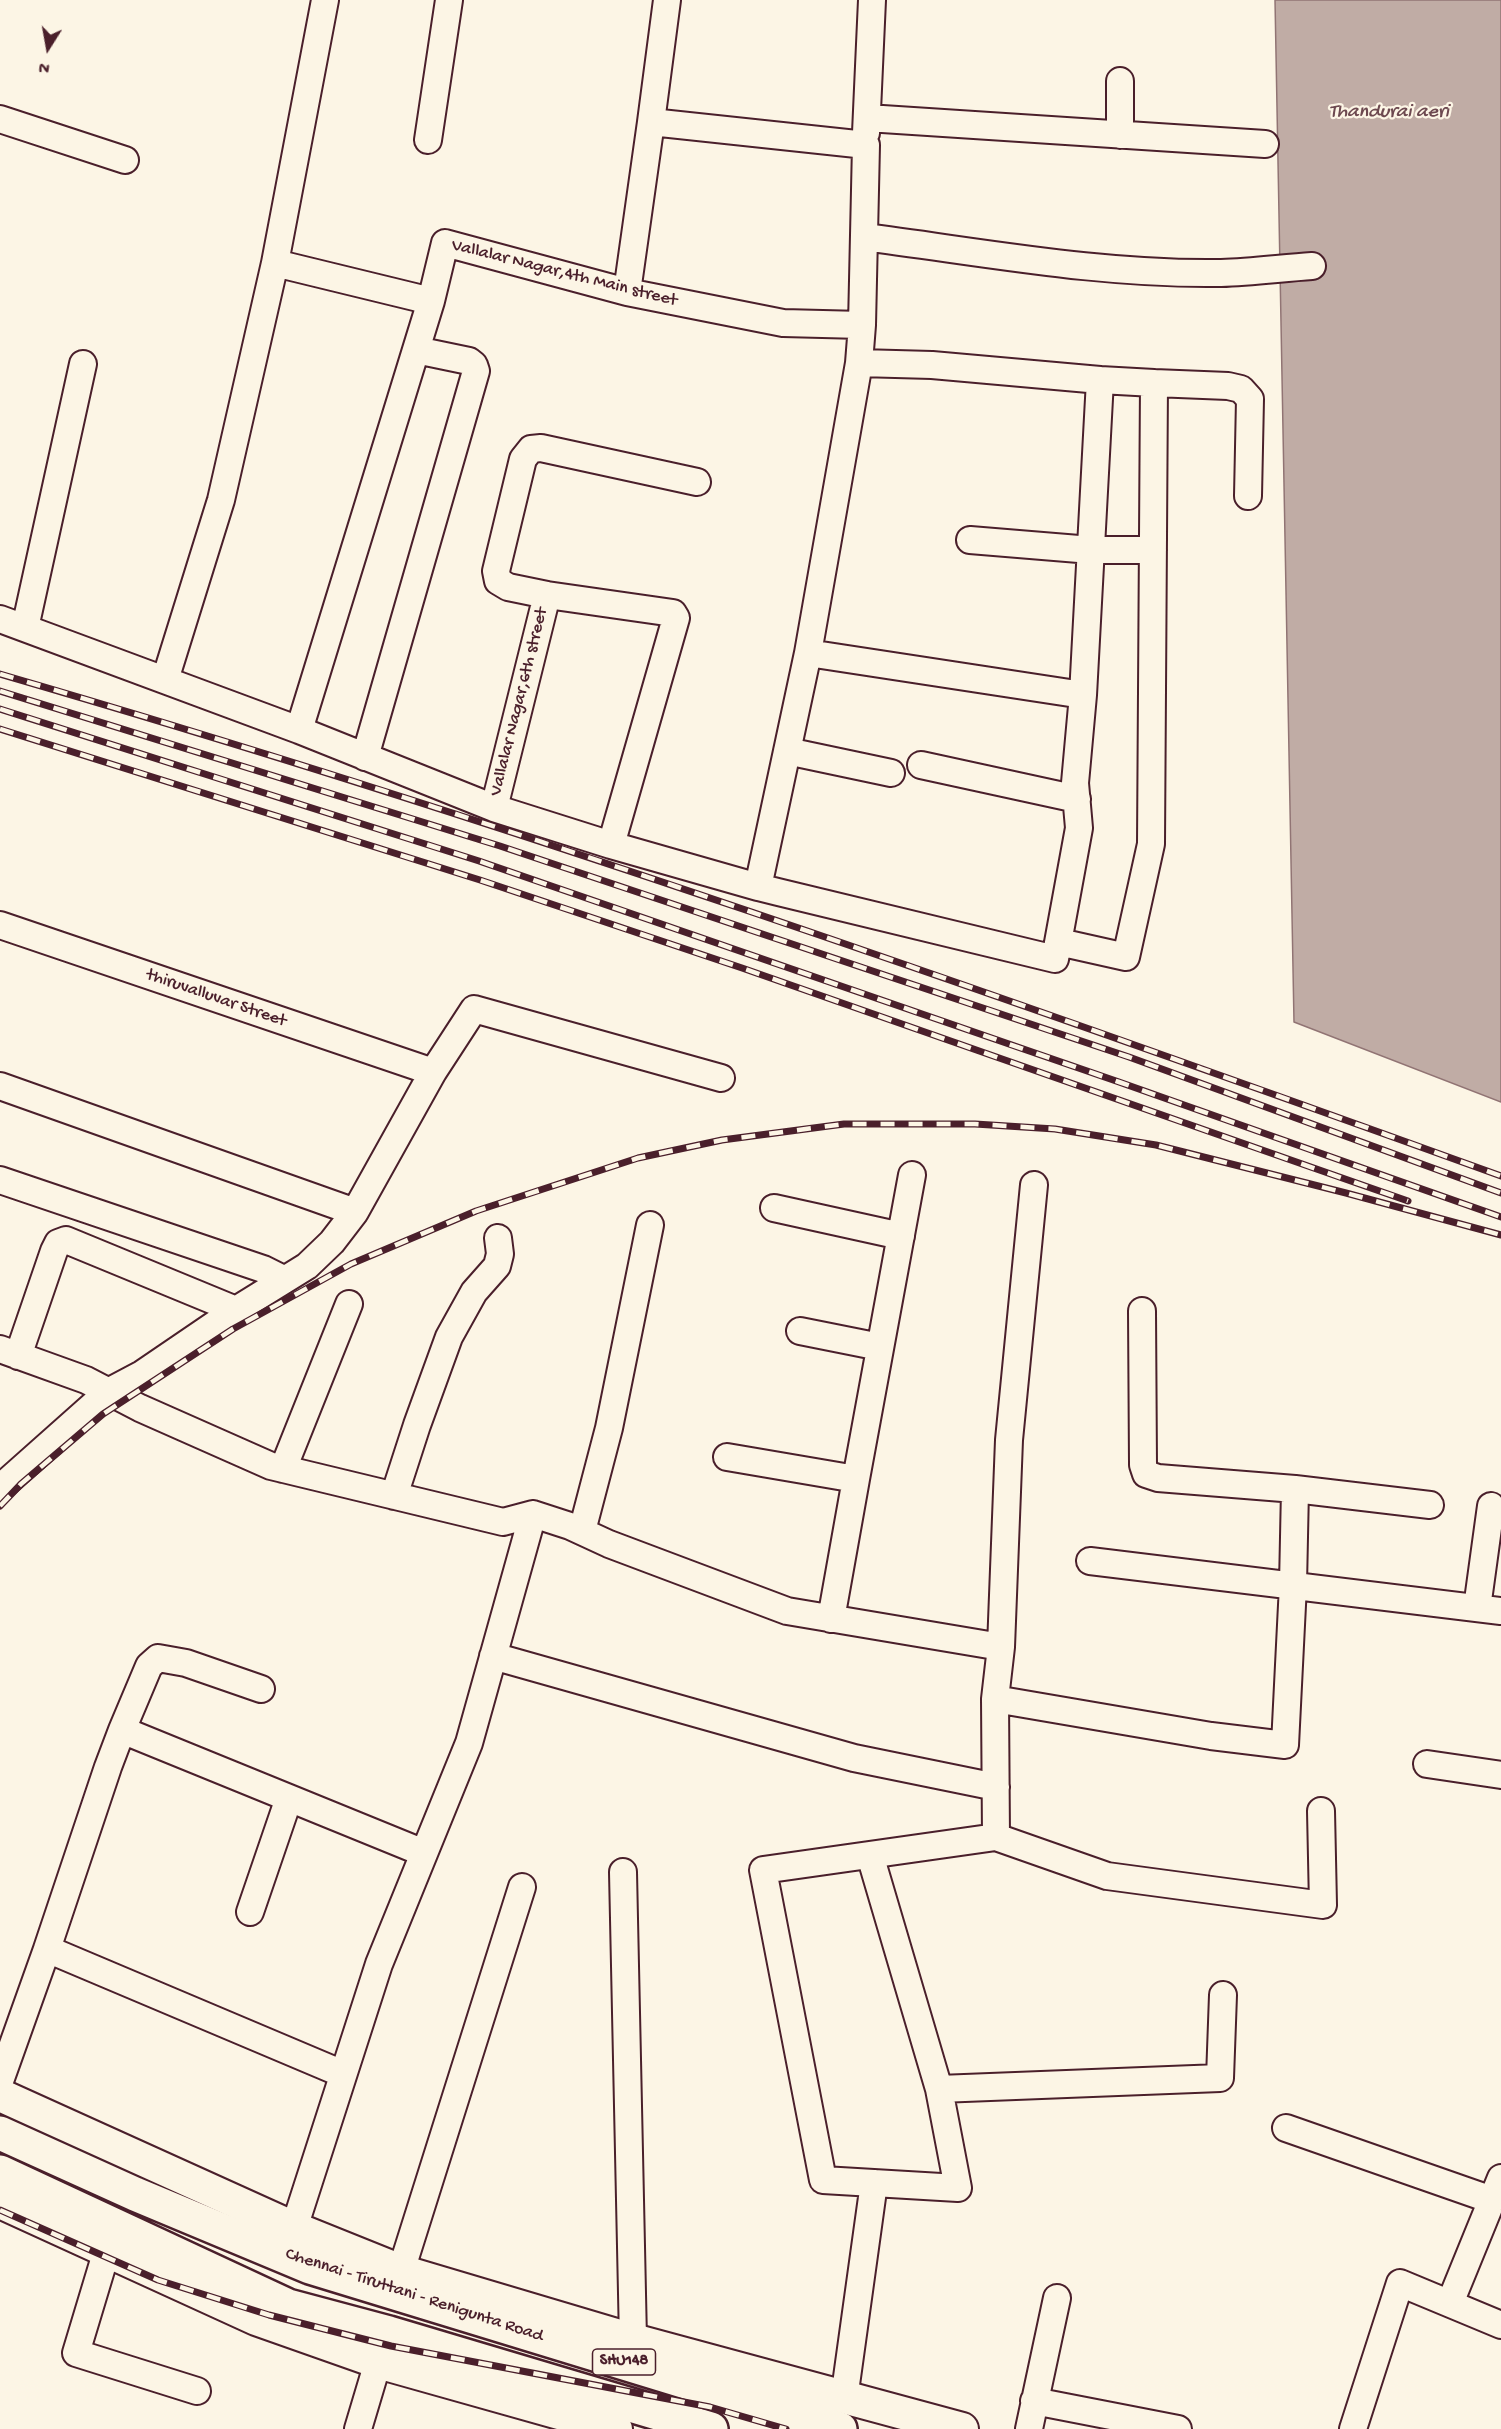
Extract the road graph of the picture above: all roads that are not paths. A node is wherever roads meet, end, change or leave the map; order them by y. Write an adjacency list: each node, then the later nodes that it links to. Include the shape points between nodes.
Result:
1 (325, 0): 15 (street)
2 (449, 0): 10 (street)
3 (667, 0): 8 (street)
4 (872, 0): 6 (street)
5 (1120, 81): 9 (street)
6 (867, 118): 9 (street); 12 (street)
7 (0, 119): 13 (street)
8 (651, 122): 12 (street); 17 (street)
9 (1120, 135): 11 (street)
10 (428, 140)
11 (1265, 144)
12 (866, 145): 14 (street)
13 (125, 160)
14 (864, 237): 16 (street, via 1164,272 1222,273); 19 (street)
15 (275, 263): 18 (street); 34 (street, via 221,500)
16 (1312, 266)
17 (627, 292): 18 (street, Vallalar Nagar,4th Main street, via 445,243); 19 (street, Vallalar Nagar,4th Main street, via 783,322)
18 (431, 300): 20 (street)
19 (862, 325): 21 (street)
20 (416, 350): 36 (street); 38 (street, via 470,361 476,371)
21 (859, 363): 23 (street, via 932,365); 33 (street)
22 (83, 364): 32 (street)
23 (1100, 380): 24 (street); 28 (street)
24 (1154, 383): 26 (street, via 1228,386 1241,389 1250,399); 29 (street)
25 (697, 482): 30 (street, Vallalar Nagar,6th street, via 553,450 531,449 523,459 496,571 498,581 507,587)
26 (1248, 496)
27 (970, 540): 28 (street)
28 (1091, 550): 29 (street); 35 (street)
29 (1153, 550): 46 (street, via 1151,844 1126,957)
30 (546, 596): 42 (street, Vallalar Nagar,6th street); 43 (street, via 673,613 676,618)
31 (0, 619): 32 (street)
32 (25, 628): 34 (street)
33 (808, 653): 35 (street); 37 (street)
34 (165, 680): 36 (street)
35 (1083, 695): 41 (street)
36 (299, 730): 38 (street)
37 (787, 751): 40 (street); 44 (street)
38 (365, 757): 42 (street)
39 (921, 765): 41 (street)
40 (891, 773)
41 (1077, 799): 46 (street, via 1079,828)
42 (494, 808): 43 (street)
43 (611, 845): 44 (street)
44 (758, 887): 46 (street, via 1055,958)
45 (0, 925): 47 (street, thiruvalluvar Street)
46 (1059, 942)
47 (433, 1072): 48 (street, via 474,1009); 54 (street)
48 (721, 1078)
49 (0, 1086): 54 (street)
50 (912, 1175): 56 (street)
51 (0, 1180): 58 (street)
52 (1034, 1185): 80 (street, via 1010,1440)
53 (774, 1208): 56 (street)
54 (355, 1212): 58 (street, via 307,1266)
55 (651, 1225): 75 (street, via 609,1428)
56 (901, 1236): 63 (street)
57 (498, 1238): 71 (street, via 497,1266 474,1293 449,1337)
58 (283, 1279): 60 (street)
59 (349, 1304): 67 (street)
60 (236, 1310): 64 (street, via 66,1239 58,1243); 65 (street)
61 (1142, 1311): 70 (street, via 1146,1474)
62 (800, 1331): 63 (street)
63 (880, 1347): 68 (street)
64 (9, 1352): 65 (street)
65 (108, 1392): 67 (street); 69 (street)
66 (727, 1457): 68 (street)
67 (283, 1469): 71 (street)
68 (856, 1479): 79 (street)
69 (0, 1488)
70 (1295, 1489): 72 (street); 77 (street)
71 (394, 1496): 74 (street, via 503,1522)
72 (1430, 1505)
73 (1491, 1506): 78 (street)
74 (533, 1514): 75 (street); 81 (street)
75 (582, 1531): 79 (street, via 787,1611)
76 (1089, 1561): 77 (street)
77 (1293, 1586): 78 (street); 83 (street, via 1285,1746)
78 (1489, 1610)
79 (831, 1619): 80 (street)
80 (1001, 1647): 83 (street)
81 (493, 1656): 87 (street, via 854,1758); 91 (street, via 469,1743)
82 (261, 1689): 84 (street, via 186,1663 158,1658 148,1666)
83 (995, 1699): 87 (street)
84 (122, 1730): 88 (street); 96 (street)
85 (1427, 1764): 86 (street)
86 (1501, 1775)
87 (996, 1787): 90 (street)
88 (289, 1798): 91 (street); 95 (street)
89 (1321, 1811): 90 (street, via 1323,1905 1107,1876)
90 (996, 1837): 92 (street)
91 (424, 1853): 98 (street, via 379,1964)
92 (870, 1855): 100 (street); 105 (street, via 763,1870 823,2180)
93 (623, 1872): 114 (street)
94 (522, 1887): 110 (street)
95 (250, 1912)
96 (47, 1949): 98 (street); 99 (street)
97 (1223, 1995): 100 (street, via 1220,2078)
98 (343, 2074): 108 (street)
99 (0, 2081)
100 (939, 2089): 105 (street, via 958,2188)
101 (0, 2095): 108 (street)
102 (1286, 2128): 106 (street)
103 (0, 2133): 110 (highway, Chennai - Tiruttani - Renigunta Road / SHU148, via 310,2267)
104 (0, 2172): 115 (highway, SHU148)
105 (874, 2183): 118 (street)
106 (1498, 2187): 112 (street)
107 (0, 2202): 109 (street)
108 (294, 2228): 110 (street)
109 (107, 2250): 115 (street, via 256,2319); 116 (street, via 76,2353)
110 (405, 2284): 114 (street); 118 (highway, Chennai - Tiruttani - Renigunta Road / SHU148)
111 (1057, 2298): 117 (street)
112 (1450, 2302): 113 (street); 125 (street, via 1400,2283)
113 (1501, 2325)
114 (633, 2340): 118 (street)
115 (383, 2348): 119 (street); 120 (street); 121 (highway, SHU148)
116 (197, 2391)
117 (1034, 2401): 123 (street); 124 (street)
118 (842, 2414): 122 (street)
119 (358, 2429)
120 (616, 2429)
121 (711, 2429)
122 (962, 2429)
123 (1029, 2429)
124 (1178, 2429)
125 (1353, 2429)

